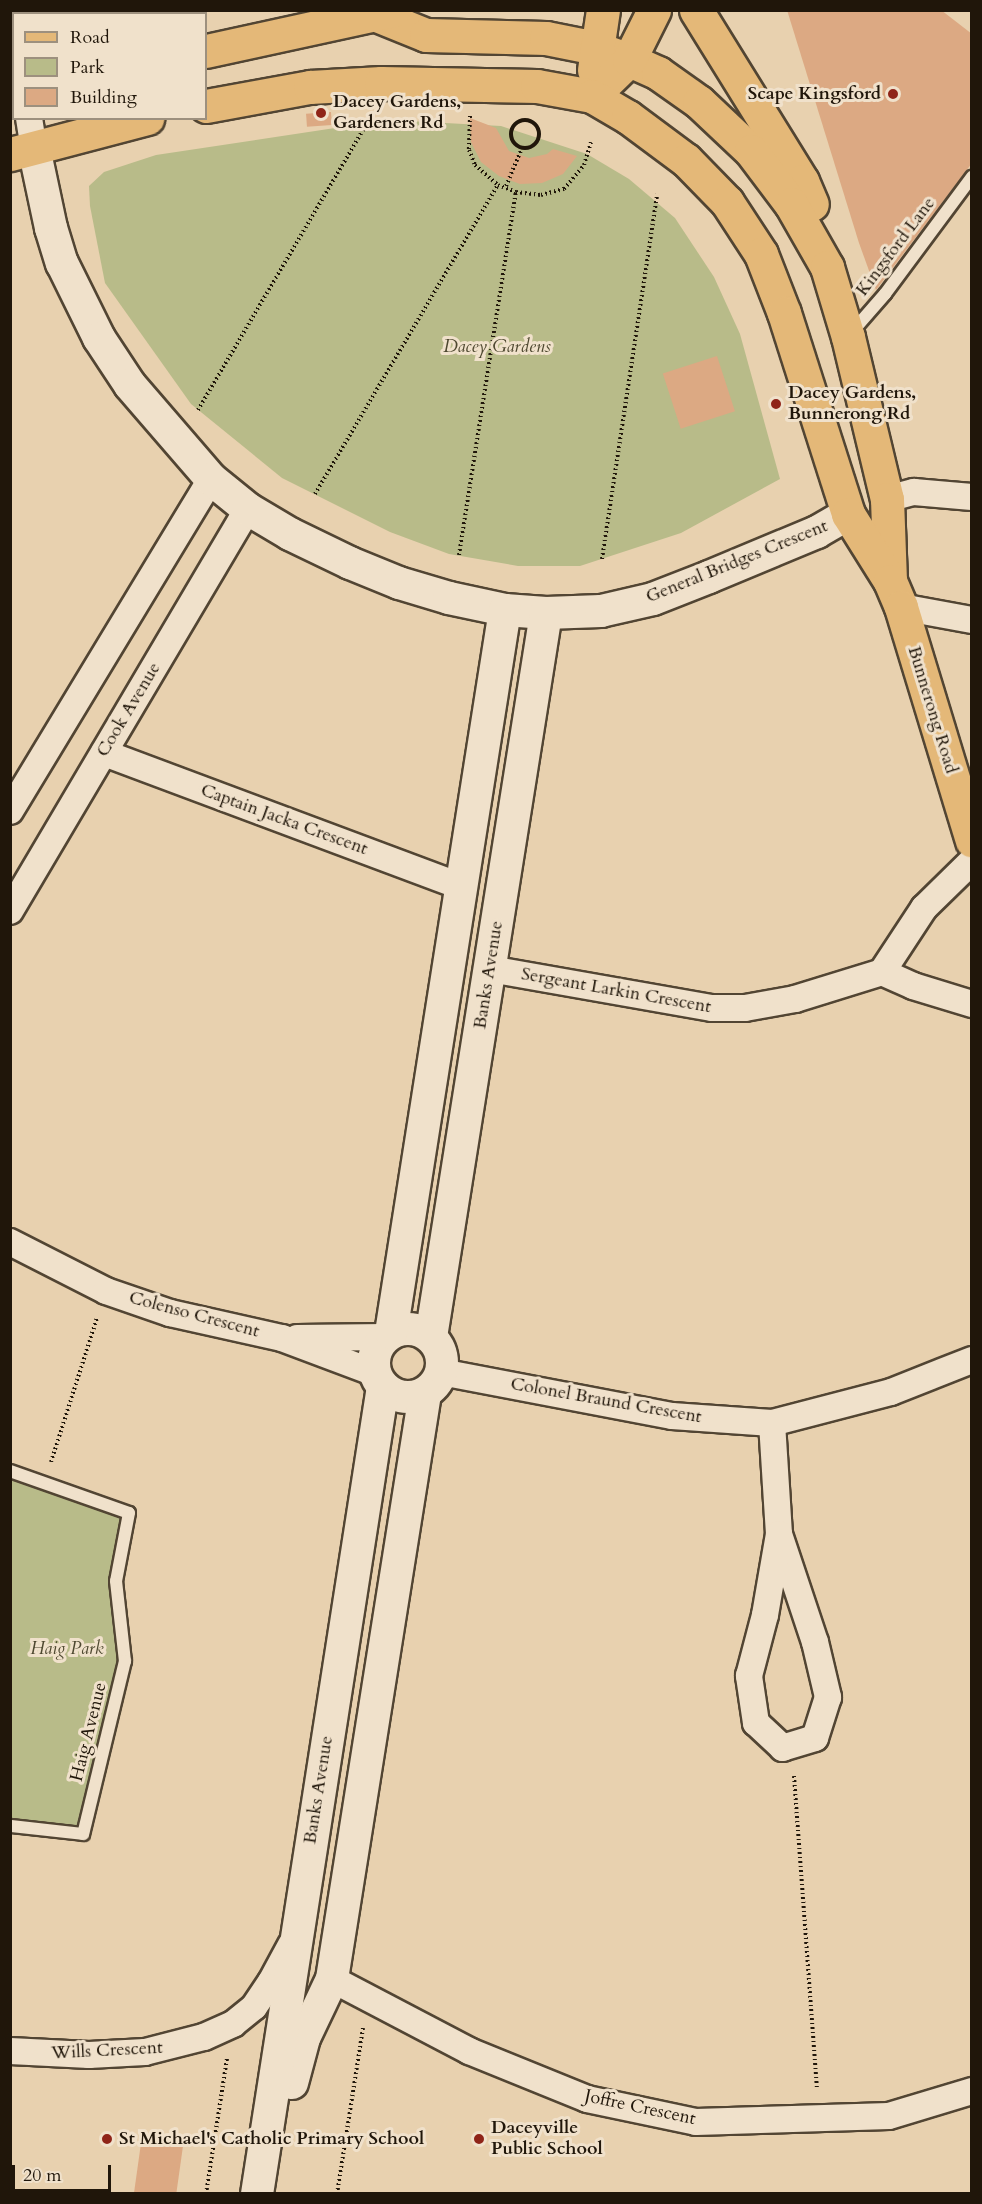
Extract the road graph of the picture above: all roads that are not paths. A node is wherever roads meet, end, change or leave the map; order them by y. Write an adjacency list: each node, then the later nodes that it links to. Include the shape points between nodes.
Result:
1 (603, 10): 5 (main road)
2 (654, 10): 7 (main road)
3 (696, 10): 13 (main road, via 802,181 815,213)
4 (384, 12): 5 (main road, Bunnerong Road, via 426,35 546,38); 6 (main road)
5 (596, 48): 7 (main road, Bunnerong Road); 8 (main road)
6 (207, 51)
7 (629, 60): 8 (main road); 13 (main road, Bunnerong Road, via 658,73 699,102 752,151 786,196)
8 (592, 96): 9 (main road, Bunnerong Road, via 537,86 381,83 310,87); 19 (main road, Bunnerong Road, via 686,160 727,202 761,254 784,313)
9 (207, 106)
10 (136, 120): 11 (main road)
11 (25, 140): 15 (street, General Bridges Crescent, via 62,263 99,339 130,385)
12 (972, 177): 14 (lane, Kingsford Lane)
13 (827, 267): 14 (main road, Bunnerong Road)
14 (848, 337): 17 (main road, Bunnerong Road)
15 (211, 479): 18 (street, General Bridges Crescent); 25 (street)
16 (972, 497): 17 (street, via 914,492)
17 (887, 499): 20 (main road, Bunnerong Road)
18 (248, 509): 21 (street, General Bridges Crescent, via 297,538 399,583); 24 (street, Cook Avenue)
19 (848, 514): 20 (main road, Bunnerong Road); 22 (street, General Bridges Crescent, via 817,532 653,599 601,611)
20 (895, 594): 23 (street); 26 (main road, Bunnerong Road)
21 (505, 610): 22 (street, General Bridges Crescent); 28 (street)
22 (546, 613): 30 (street, Banks Avenue)
23 (972, 620)
24 (104, 753): 28 (street, Captain Jacka Crescent); 29 (street, Cook Avenue)
25 (10, 811)
26 (972, 840)
27 (972, 861): 31 (street, via 924,908)
28 (463, 887): 34 (street)
29 (10, 911)
30 (490, 969): 31 (street, Sergeant Larkin Crescent, via 712,1008 746,1008 795,999); 35 (street, Banks Avenue)
31 (882, 972): 32 (street)
32 (972, 1004)
33 (10, 1242): 36 (street, Colenso Crescent, via 106,1291 170,1313)
34 (389, 1335): 35 (street, via 412,1329); 36 (street, Colenso Crescent); 38 (street, via 375,1353)
35 (431, 1337): 39 (street, via 441,1353)
36 (282, 1338): 38 (street, Colenso Crescent)
37 (972, 1360): 40 (street, Colonel Braund Crescent, via 891,1392)
38 (379, 1380): 39 (street, via 403,1397); 44 (street, Banks Avenue)
39 (433, 1383): 40 (street, Colonel Braund Crescent, via 672,1416); 45 (street)
40 (772, 1423): 42 (street)
41 (10, 1471): 43 (lane, Haig Avenue, via 129,1513 116,1581 125,1661 82,1834)
42 (780, 1534): 42 (street, via 749,1676 756,1723 783,1748 815,1738 828,1697)
43 (10, 1826)
44 (296, 1935): 46 (street, Wills Crescent, via 254,2007 233,2024 195,2040 145,2052 89,2055); 48 (street, Banks Avenue)
45 (332, 1979): 47 (street, Joffre Crescent, via 469,2051 587,2099 696,2122 889,2116); 49 (street, via 310,2021 298,2056)
46 (10, 2051)
47 (972, 2091)
48 (257, 2193)
49 (274, 2193)

